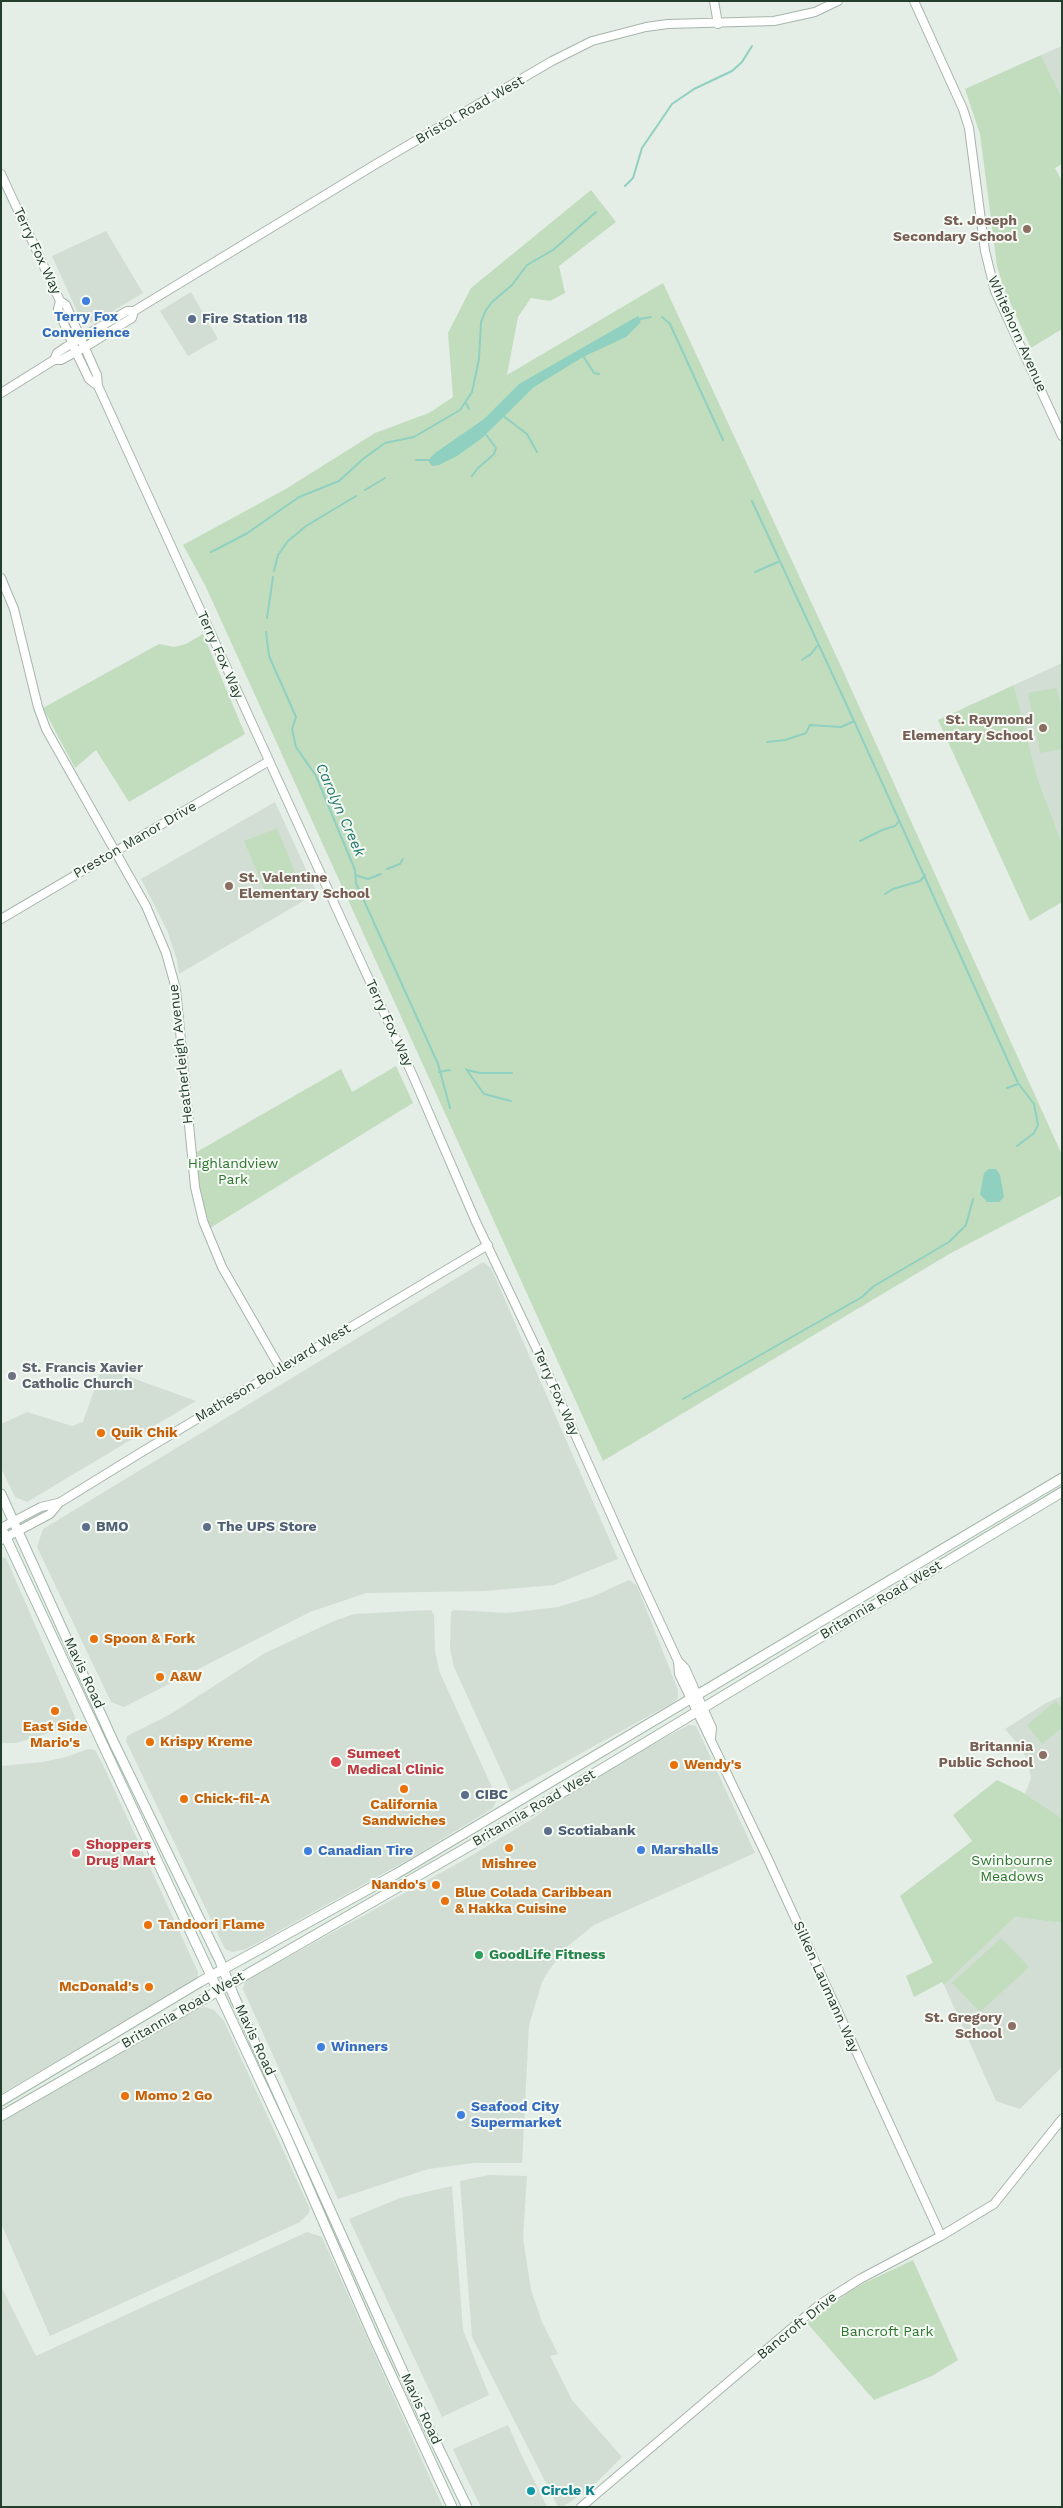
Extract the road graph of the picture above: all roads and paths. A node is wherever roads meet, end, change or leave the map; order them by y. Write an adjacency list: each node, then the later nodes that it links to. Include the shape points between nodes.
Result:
1 (714, 1): 4 (street)
2 (838, 1): 4 (street, Bristol Road West, via 815,12 788,19)
3 (914, 1): 15 (street, Whitehorn Avenue, via 969,128 985,251 995,291)
4 (718, 24): 7 (street, Bristol Road West, via 646,27 592,41 376,164)
5 (1, 174): 6 (street, Terry Fox Way)
6 (60, 302): 8 (street, Terry Fox Way, via 66,305); 9 (street, Terry Fox Way, via 58,308)
7 (134, 312): 8 (street, Bristol Road West, via 127,311); 10 (street, Bristol Road West, via 132,318)
8 (81, 339): 9 (street, Bristol Road West); 10 (street, Terry Fox Way)
9 (73, 344): 11 (street, Terry Fox Way); 12 (street, Bristol Road West, via 57,353)
10 (84, 347): 11 (street, Bristol Road West); 13 (street, Terry Fox Way, via 97,375)
11 (76, 352): 12 (street, Bristol Road West); 13 (street, Terry Fox Way, via 89,380)
12 (54, 360): 14 (street, Bristol Road West)
13 (98, 386): 17 (street, Terry Fox Way)
14 (1, 393)
15 (1062, 436)
16 (1, 578): 18 (street, Heatherleigh Avenue, via 14,609 46,729)
17 (269, 761): 18 (street, Preston Manor Drive); 20 (street, Terry Fox Way)
18 (115, 852): 19 (street, Preston Manor Drive); 21 (street, Heatherleigh Avenue, via 146,906 163,945 176,989 195,1187 203,1221 222,1267)
19 (1, 918)
20 (488, 1245): 21 (street, Matheson Boulevard West); 30 (street, Terry Fox Way, via 678,1661 678,1674)
21 (280, 1368): 25 (street, Matheson Boulevard West)
22 (1062, 1478): 30 (main road, Britannia Road West)
23 (1062, 1492): 31 (main road, Britannia Road West)
24 (1, 1494): 26 (main road, Mavis Road)
25 (59, 1503): 26 (street, Matheson Boulevard West, via 41,1507); 28 (street, Matheson Boulevard West, via 50,1514)
26 (13, 1522): 27 (street, Matheson Boulevard West); 28 (main road, Mavis Road)
27 (1, 1528): 29 (main road, Mavis Road)
28 (17, 1532): 29 (street, Matheson Boulevard West); 32 (main road, Mavis Road)
29 (4, 1539): 33 (main road, Mavis Road)
30 (694, 1697): 31 (street, Terry Fox Way); 34 (main road, Britannia Road West, via 396,1874)
31 (700, 1710): 36 (main road, Britannia Road West); 41 (street, Silken Laumann Way, via 712,1728 711,1738)
32 (167, 1849): 33 (main road); 34 (main road, Mavis Road)
33 (154, 1853): 35 (main road, Mavis Road)
34 (224, 1969): 35 (main road, Britannia Road West); 36 (main road, Mavis Road)
35 (211, 1976): 37 (main road, Mavis Road); 38 (main road, Britannia Road West)
36 (229, 1984): 37 (main road, Britannia Road West); 43 (main road, Mavis Road)
37 (217, 1990): 39 (main road, Britannia Road West); 42 (main road, Mavis Road)
38 (1, 2101)
39 (1, 2116)
40 (1062, 2119): 41 (street, Bancroft Drive, via 994,2204)
41 (941, 2236): 44 (street, Bancroft Drive, via 819,2305)
42 (452, 2507)
43 (467, 2507)
44 (582, 2507)

